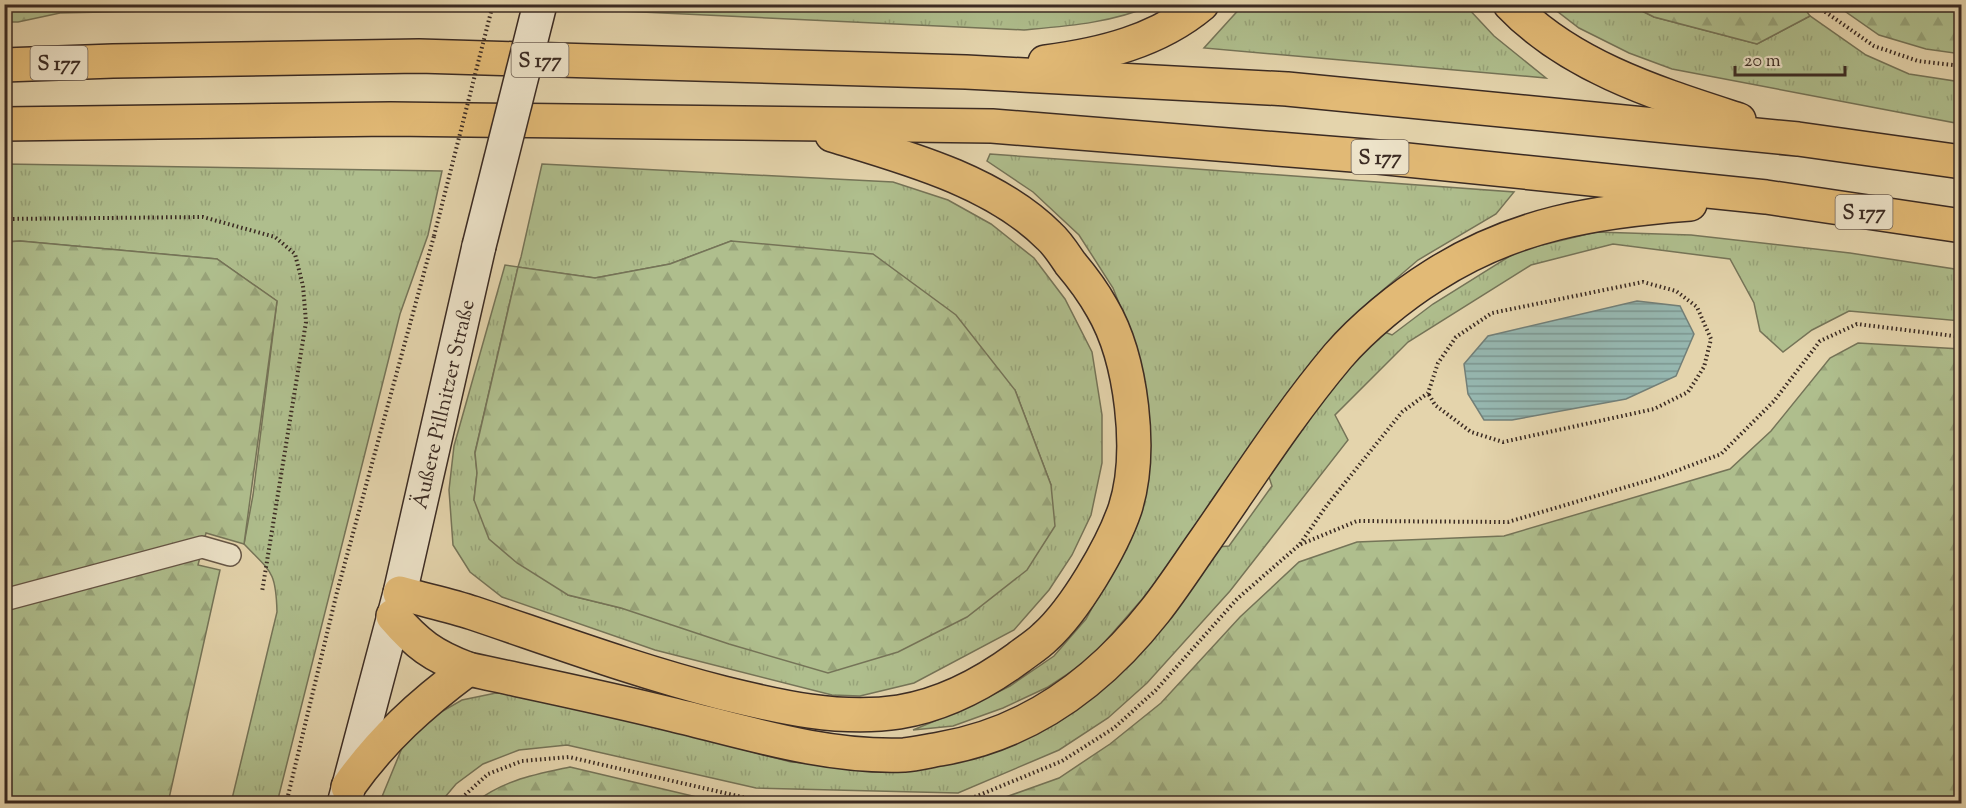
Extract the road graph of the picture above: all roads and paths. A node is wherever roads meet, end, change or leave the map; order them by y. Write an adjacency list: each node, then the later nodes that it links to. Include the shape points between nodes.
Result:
1 (493, 4): 25 (path, bridge, via 340,580)
2 (540, 4): 22 (main road, Äußere Pillnitzer Straße, bridge, via 479,246)
3 (1202, 4): 8 (highway, via 1162,30 1119,48 1077,58)
4 (1510, 4): 11 (highway, via 1542,34 1623,78)
5 (1814, 4): 7 (path, via 1874,46 1918,61)
6 (4, 65): 8 (highway, S 177, via 419,56)
7 (1962, 66)
8 (966, 72): 11 (highway, S 177, via 1287,89)
9 (793, 123): 10 (highway, S 177, via 391,119); 13 (highway, S 177, via 992,126 1378,157); 22 (highway, via 896,154 988,192 1015,208 1050,236 1104,310 1120,349 1129,392 1134,426 1131,477 1125,508 1106,552 1078,597 1046,637 1000,671 953,696 904,711 867,716 782,707 665,678 472,612)
10 (4, 124)
11 (1798, 139): 12 (highway, S 177)
12 (1962, 162)
13 (1766, 197): 15 (highway, S 177); 23 (highway, via 1576,217 1523,231 1472,253 1431,277 1385,311 1341,352 1125,647 1092,679 1053,707 966,745 906,755 850,753 797,745 620,701)
14 (4, 219): 20 (path, via 203,217 274,237 295,254 306,322)
15 (1962, 226)
16 (1962, 337): 18 (path, via 1857,324 1820,341 1774,401 1720,454 1660,477 1508,522 1357,521)
17 (1428, 393): 17 (path, via 1438,363 1456,337 1492,313 1643,282 1676,291 1697,307 1711,339 1704,366 1688,392 1654,409 1503,442 1471,432 1436,405); 18 (path, via 1402,412)
18 (1299, 545): 26 (path, via 1237,599 1156,690 1114,728 1062,761 960,803 755,800 569,757 522,761 488,774)
19 (230, 555): 21 (lane, via 202,547)
20 (262, 592)
21 (4, 600)
22 (397, 605): 23 (highway, via 411,637 448,662); 24 (main road, Äußere Pillnitzer Straße)
23 (468, 669): 24 (highway, via 396,727 369,758)
24 (346, 795)
25 (286, 804)
26 (455, 804)

